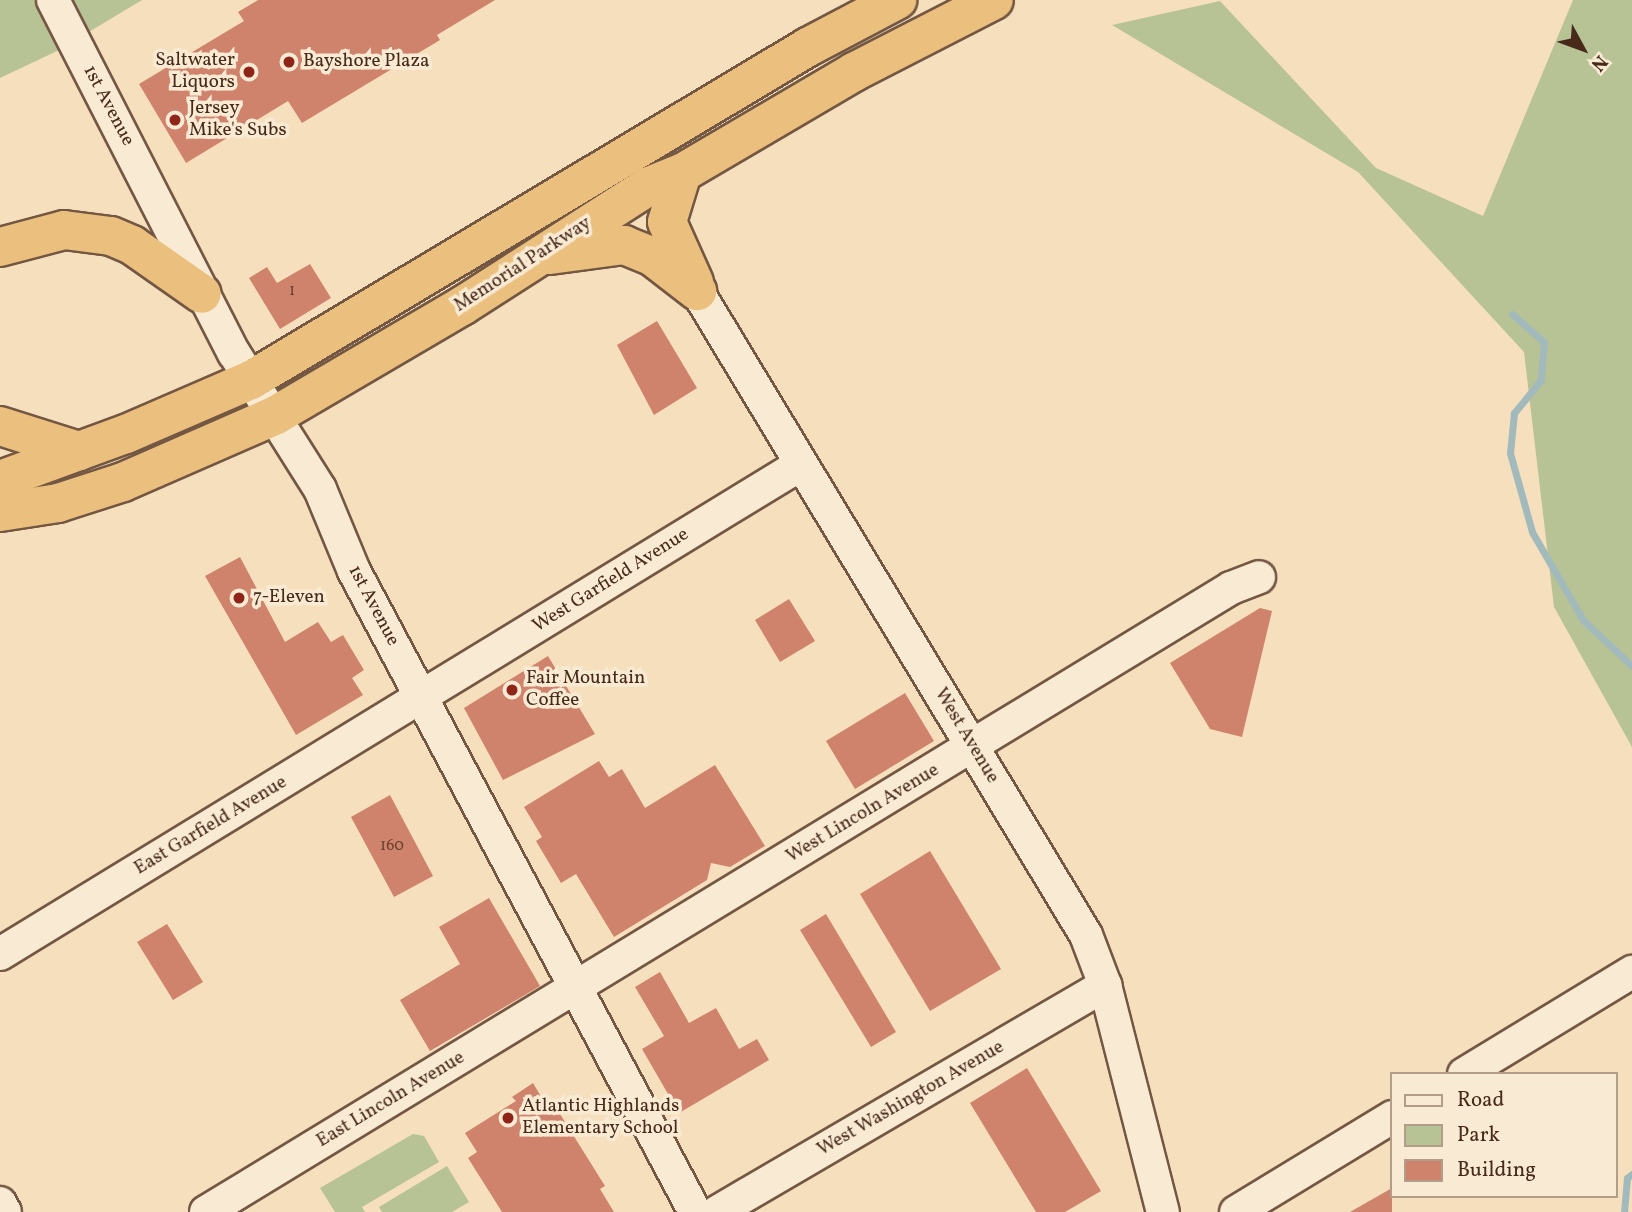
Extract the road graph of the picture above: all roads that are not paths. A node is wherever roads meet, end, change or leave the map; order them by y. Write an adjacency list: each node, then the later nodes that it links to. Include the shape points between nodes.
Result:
1 (53, 0): 8 (street, 1st Avenue, via 182,245)
2 (897, 0): 9 (highway, Memorial Parkway, via 808,47)
3 (994, 0): 4 (highway, Memorial Parkway, via 854,72)
4 (682, 173): 6 (highway, Memorial Parkway, via 649,186 581,226); 7 (highway, via 667,222)
5 (0, 247): 8 (highway, via 53,232 100,234 132,245)
6 (544, 256): 7 (highway, via 624,245 653,257); 10 (highway, Memorial Parkway)
7 (697, 291): 13 (street, West Avenue)
8 (202, 294): 9 (street, 1st Avenue)
9 (251, 380): 10 (street, 1st Avenue); 12 (highway, Memorial Parkway)
10 (276, 415): 15 (highway, Memorial Parkway, via 123,482 58,503); 17 (street, 1st Avenue, via 320,489 354,571)
11 (0, 426): 12 (highway)
12 (79, 451): 14 (highway, Memorial Parkway)
13 (800, 464): 17 (street, West Garfield Avenue); 18 (street, West Avenue)
14 (0, 480)
15 (0, 512)
16 (1259, 577): 18 (street, West Lincoln Avenue, via 1231,588)
17 (422, 698): 19 (street, East Garfield Avenue); 22 (street, 1st Avenue)
18 (973, 748): 21 (street, West Avenue, via 1086,935); 22 (street, West Lincoln Avenue)
19 (0, 954)
20 (1622, 978): 23 (street)
21 (1105, 985): 29 (street, West Washington Avenue); 30 (street, West Avenue)
22 (575, 989): 27 (street, East Lincoln Avenue); 28 (street, 1st Avenue)
23 (1467, 1072)
24 (1390, 1118): 31 (street)
25 (0, 1203): 26 (street)
26 (5, 1212)
27 (206, 1212)
28 (695, 1212)
29 (717, 1212)
30 (1163, 1212)
31 (1236, 1212)

